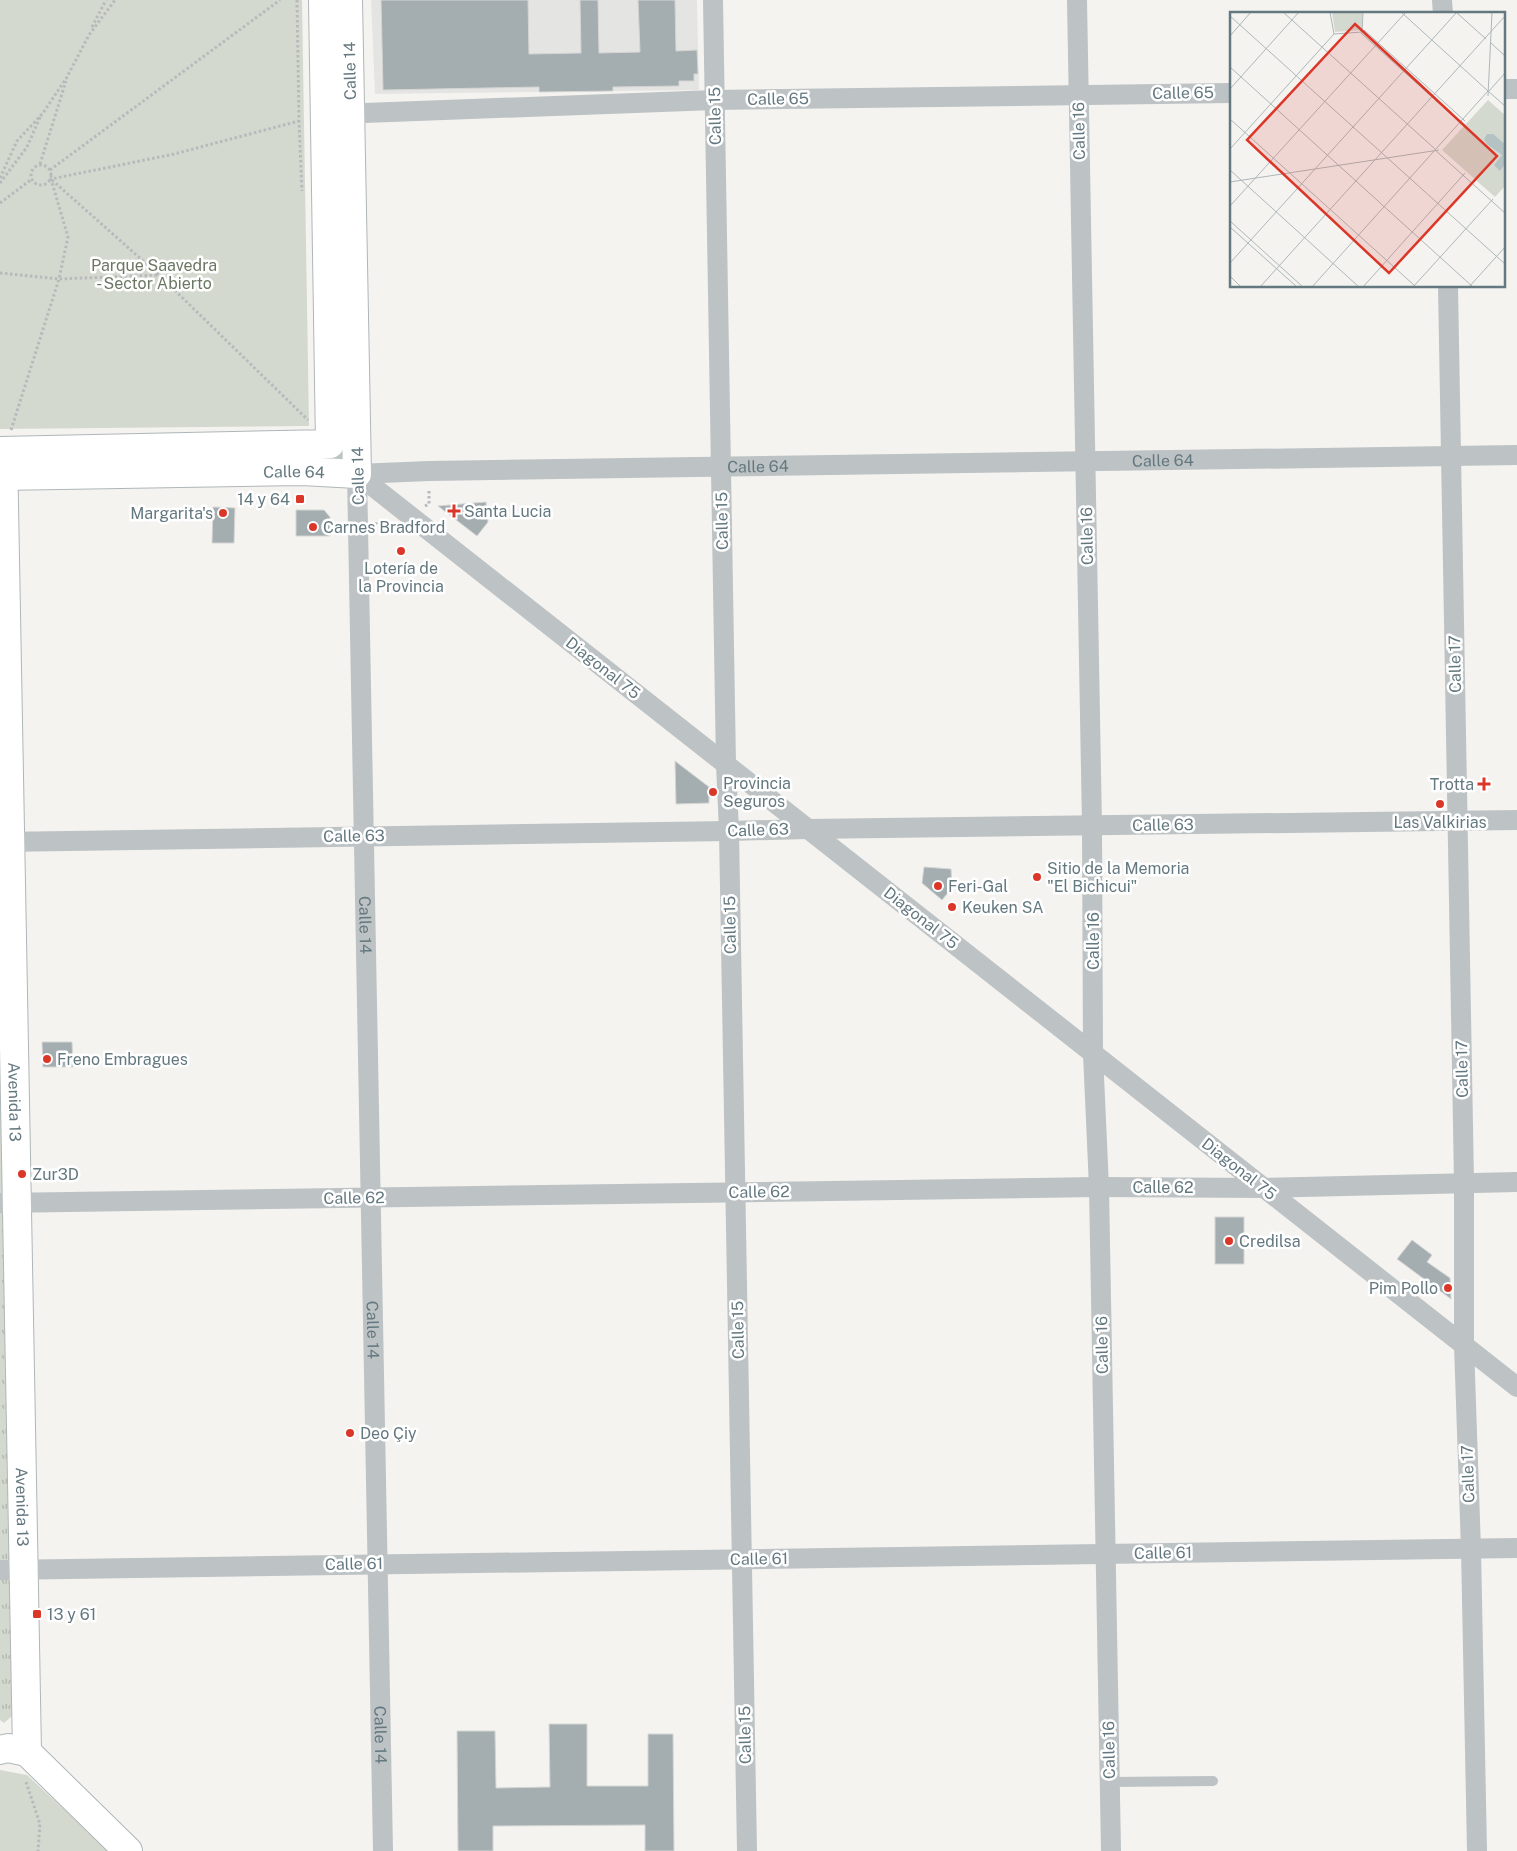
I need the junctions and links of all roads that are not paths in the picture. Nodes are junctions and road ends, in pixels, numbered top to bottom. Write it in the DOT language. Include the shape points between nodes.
graph roads {
  1 [pos="323,0"];
  2 [pos="348,0"];
  3 [pos="713,0"];
  4 [pos="1077,0"];
  5 [pos="1504,89"];
  6 [pos="1517,89"];
  7 [pos="1230,93"];
  8 [pos="1079,95"];
  9 [pos="715,100"];
  10 [pos="338,114"];
  11 [pos="1448,288"];
  12 [pos="330,444"];
  13 [pos="1517,454"];
  14 [pos="1451,455"];
  15 [pos="3,457"];
  16 [pos="1085,461"];
  17 [pos="722,466"];
  18 [pos="357,474"];
  19 [pos="726,764"];
  20 [pos="1517,820"];
  21 [pos="1458,821"];
  22 [pos="1092,826"];
  23 [pos="807,829"];
  24 [pos="728,832"];
  25 [pos="364,836"];
  26 [pos="5,841"];
  27 [pos="1093,1054"];
  28 [pos="1464,1182"];
  29 [pos="1517,1182"];
  30 [pos="1099,1187"];
  31 [pos="1264,1188"];
  32 [pos="735,1193"];
  33 [pos="371,1198"];
  34 [pos="9,1203"];
  35 [pos="1464,1345"];
  36 [pos="1517,1387"];
  37 [pos="1517,1548"];
  38 [pos="1471,1549"];
  39 [pos="1106,1554"];
  40 [pos="742,1559"];
  41 [pos="378,1564"];
  42 [pos="12,1569"];
  43 [pos="0,1750"];
  44 [pos="27,1752"];
  45 [pos="1213,1781"];
  46 [pos="1110,1782"];
  47 [pos="128,1851"];
  48 [pos="383,1851"];
  49 [pos="747,1851"];
  50 [pos="1111,1851"];
  51 [pos="1477,1851"];
  1 -- 10 [label="main road, Calle 14"];
  2 -- 10 [label="main road, Calle 14"];
  3 -- 9 [label="street, Calle 15"];
  4 -- 8 [label="street, Calle 16"];
  5 -- 6 [label="street"];
  7 -- 8 [label="street, Calle 65"];
  8 -- 9 [label="street, Calle 65"];
  8 -- 16 [label="street, Calle 16"];
  9 -- 10 [label="street, Calle 65"];
  9 -- 17 [label="street, Calle 15"];
  10 -- 12 [label="main road, Calle 14"];
  10 -- 18 [label="main road, Calle 14"];
  11 -- 14 [label="street, Calle 17"];
  12 -- 15 [label="main road, Calle 64"];
  12 -- 18 [label="street, Diagonal 75"];
  13 -- 14 [label="street, Calle 64"];
  14 -- 16 [label="street, Calle 64"];
  14 -- 21 [label="street, Calle 17"];
  15 -- 18 [label="main road, Calle 64"];
  15 -- 26 [label="main road, Avenida 13"];
  16 -- 17 [label="street, Calle 64"];
  16 -- 22 [label="street, Calle 16"];
  17 -- 18 [label="street, Calle 64"];
  17 -- 19 [label="street, Calle 15"];
  18 -- 19 [label="street, Diagonal 75"];
  18 -- 25 [label="street, Calle 14"];
  19 -- 23 [label="street, Diagonal 75"];
  19 -- 24 [label="street, Calle 15"];
  20 -- 21 [label="street, Calle 63"];
  21 -- 22 [label="street, Calle 63"];
  21 -- 28 [label="street, Calle 17"];
  22 -- 23 [label="street, Calle 63"];
  22 -- 27 [label="street, Calle 16"];
  23 -- 24 [label="street, Calle 63"];
  23 -- 27 [label="street, Diagonal 75"];
  24 -- 25 [label="street, Calle 63"];
  24 -- 32 [label="street, Calle 15"];
  25 -- 26 [label="street, Calle 63"];
  25 -- 33 [label="street, Calle 14"];
  26 -- 34 [label="main road, Avenida 13"];
  27 -- 30 [label="street, Calle 16"];
  27 -- 31 [label="street, Diagonal 75"];
  28 -- 29 [label="street, Calle 62"];
  28 -- 31 [label="street, Calle 62"];
  28 -- 35 [label="street, Calle 17"];
  30 -- 31 [label="street, Calle 62"];
  30 -- 32 [label="street, Calle 62"];
  30 -- 39 [label="street, Calle 16"];
  31 -- 35 [label="street, Diagonal 75"];
  32 -- 33 [label="street, Calle 62"];
  32 -- 40 [label="street, Calle 15"];
  33 -- 34 [label="street, Calle 62"];
  33 -- 41 [label="street, Calle 14"];
  34 -- 42 [label="main road, Avenida 13"];
  35 -- 36 [label="street, Diagonal 75"];
  35 -- 38 [label="street, Calle 17"];
  37 -- 38 [label="street, Calle 61"];
  38 -- 39 [label="street, Calle 61"];
  38 -- 51 [label="street, Calle 17"];
  39 -- 40 [label="street, Calle 61"];
  39 -- 46 [label="street, Calle 16"];
  40 -- 41 [label="street, Calle 61"];
  40 -- 49 [label="street, Calle 15"];
  41 -- 42 [label="street, Calle 61"];
  41 -- 48 [label="street, Calle 14"];
  42 -- 44 [label="main road, Avenida 13"];
  43 -- 44 [label="main road" via="8,1748"];
  44 -- 47 [label="main road"];
  45 -- 46 [label="lane"];
  46 -- 50 [label="street, Calle 16"];
}
